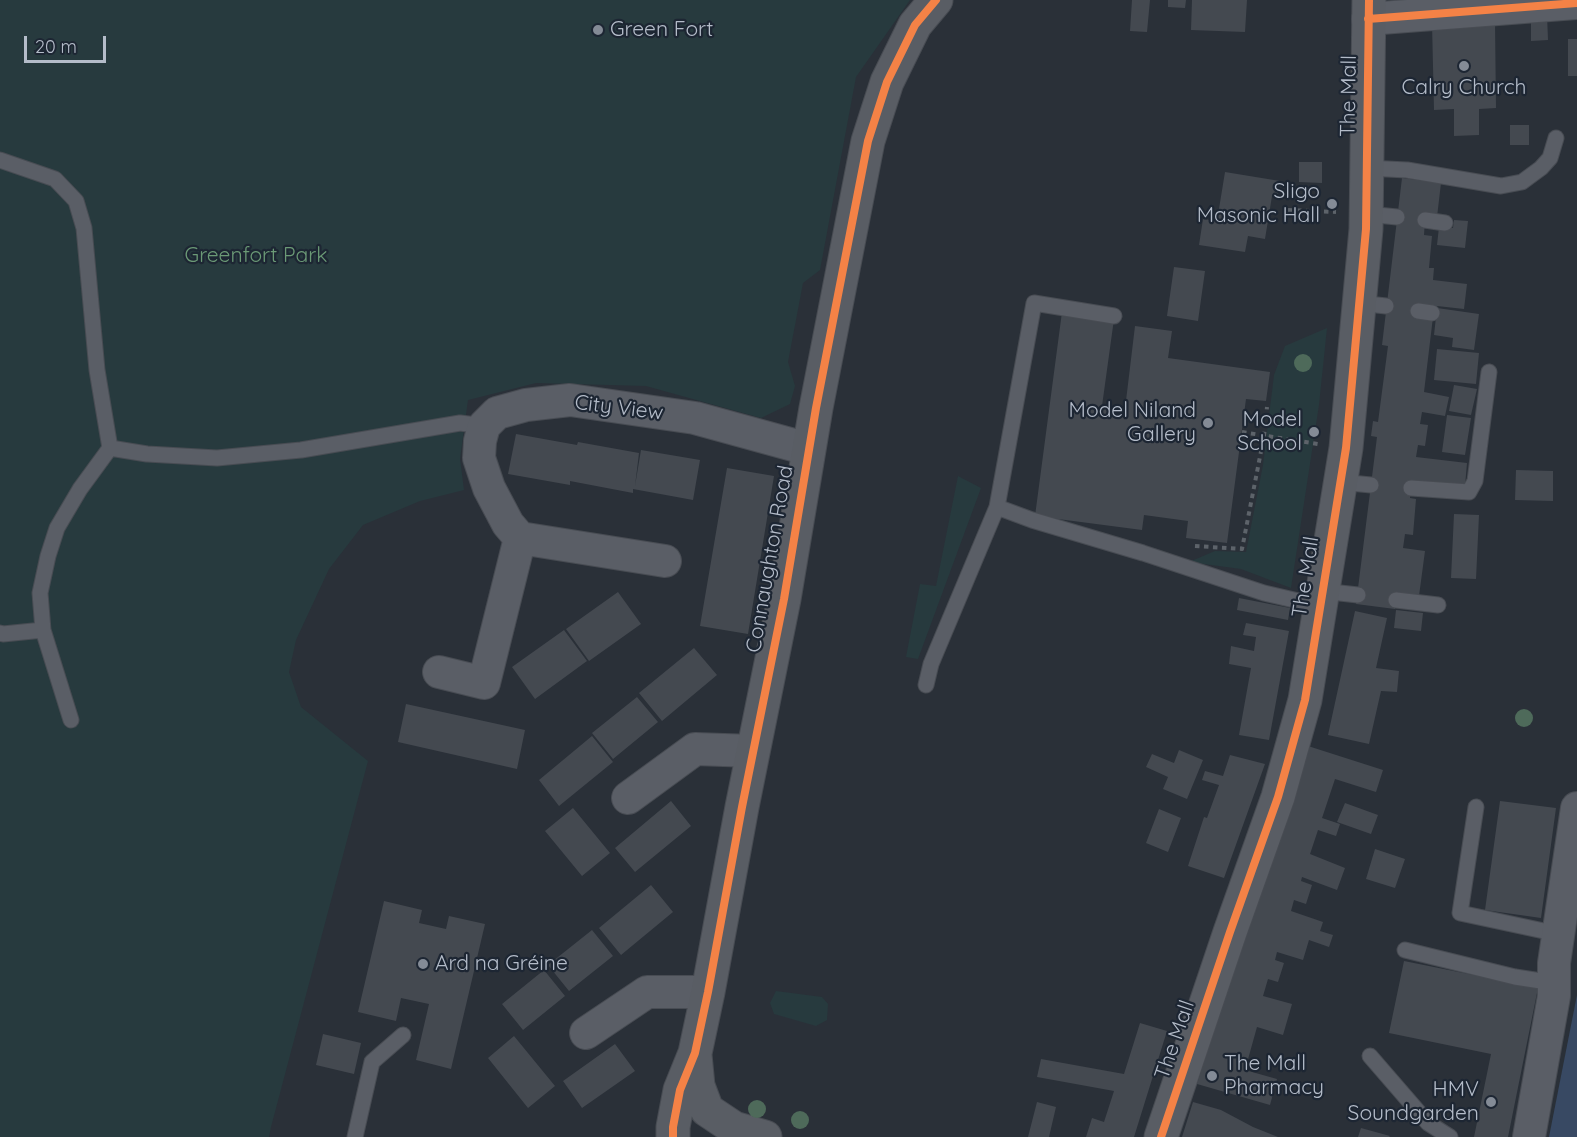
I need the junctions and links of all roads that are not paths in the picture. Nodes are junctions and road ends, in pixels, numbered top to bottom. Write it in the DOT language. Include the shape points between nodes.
graph roads {
  1 [pos="936,0"];
  2 [pos="1577,3"];
  3 [pos="1368,9"];
  4 [pos="1556,138"];
  5 [pos="0,160"];
  6 [pos="1366,168"];
  7 [pos="1425,220"];
  8 [pos="1445,223"];
  9 [pos="1114,316"];
  10 [pos="1489,372"];
  11 [pos="484,426"];
  12 [pos="110,448"];
  13 [pos="808,449"];
  14 [pos="1411,488"];
  15 [pos="997,507"];
  16 [pos="520,538"];
  17 [pos="665,561"];
  18 [pos="1358,595"];
  19 [pos="1321,598"];
  20 [pos="1396,600"];
  21 [pos="1438,605"];
  22 [pos="43,630"];
  23 [pos="0,633"];
  24 [pos="439,672"];
  25 [pos="926,685"];
  26 [pos="71,720"];
  27 [pos="753,751"];
  28 [pos="628,798"];
  29 [pos="1476,807"];
  30 [pos="1577,808"];
  31 [pos="1558,934"];
  32 [pos="1405,950"];
  33 [pos="1554,983"];
  34 [pos="708,992"];
  35 [pos="586,1033"];
  36 [pos="403,1035"];
  37 [pos="695,1053"];
  38 [pos="1370,1056"];
  39 [pos="720,1133"];
  40 [pos="355,1137"];
  41 [pos="673,1137"];
  42 [pos="765,1137"];
  43 [pos="1161,1137"];
  44 [pos="1450,1137"];
  45 [pos="1529,1137"];
  1 -- 13 [label="main road, Connaughton Road" via="915,25 891,73 868,141"];
  2 -- 3 [label="street"];
  3 -- 6 [label="main road, The Mall"];
  4 -- 6 [label="lane" via="1550,158 1541,168 1522,182 1501,186 1407,170"];
  5 -- 12 [label="lane" via="56,179 75,201 84,228 97,370"];
  6 -- 19 [label="main road, The Mall" via="1382,216 1373,305 1346,448 1355,483"];
  7 -- 8 [label="lane"];
  9 -- 15 [label="lane" via="1034,303"];
  10 -- 14 [label="lane" via="1476,481 1469,492"];
  11 -- 12 [label="lane" via="460,423 301,450 217,458"];
  11 -- 13 [label="street, City View" via="497,413 570,400 695,418"];
  11 -- 16 [label="street" via="478,458 489,488"];
  12 -- 22 [label="lane" via="57,528 40,593"];
  13 -- 27 [label="main road, Connaughton Road" via="784,599"];
  15 -- 19 [label="lane" via="1264,593"];
  15 -- 25 [label="lane" via="931,664"];
  16 -- 17 [label="street"];
  16 -- 24 [label="street" via="484,683"];
  18 -- 19 [label="lane"];
  19 -- 43 [label="main road, The Mall" via="1305,700 1278,797"];
  20 -- 21 [label="lane"];
  22 -- 23 [label="lane"];
  22 -- 26 [label="lane"];
  27 -- 28 [label="street" via="695,748"];
  27 -- 34 [label="main road, Connaughton Road"];
  29 -- 31 [label="lane" via="1460,913"];
  30 -- 31 [label="street"];
  31 -- 33 [label="street"];
  32 -- 33 [label="lane"];
  33 -- 45 [label="street"];
  34 -- 35 [label="street" via="647,993"];
  34 -- 37 [label="main road, Connaughton Road"];
  36 -- 40 [label="lane" via="372,1062"];
  37 -- 39 [label="main road" via="698,1086"];
  37 -- 41 [label="main road, Connaughton Road" via="680,1090"];
  38 -- 44 [label="lane" via="1428,1123"];
  39 -- 42 [label="main road"];
}
